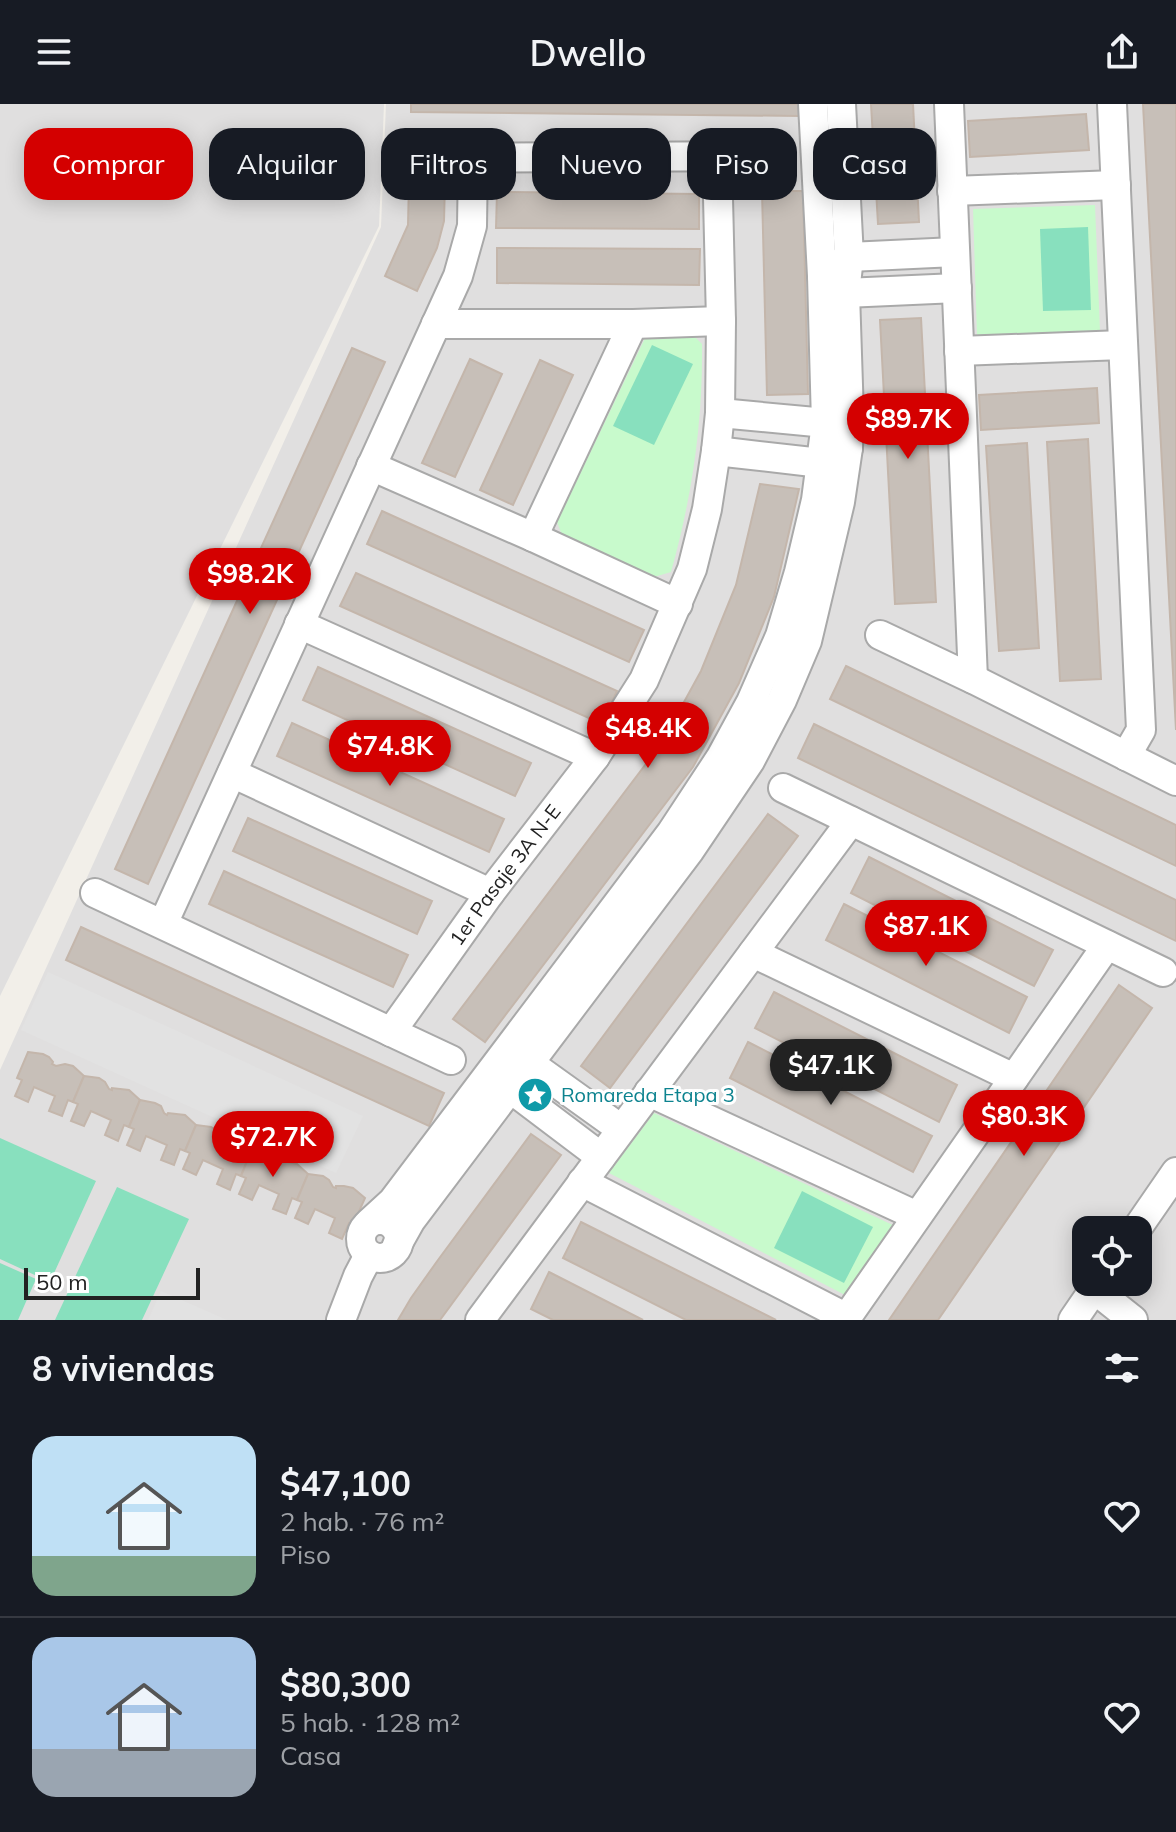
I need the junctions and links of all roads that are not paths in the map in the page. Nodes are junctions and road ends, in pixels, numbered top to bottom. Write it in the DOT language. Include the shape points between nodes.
graph roads {
  1 [pos="813,104"];
  2 [pos="841,104"];
  3 [pos="949,104"];
  4 [pos="1112,104"];
  5 [pos="687,157"];
  6 [pos="516,159"];
  7 [pos="1116,185"];
  8 [pos="952,191"];
  9 [pos="472,200"];
  10 [pos="718,200"];
  11 [pos="955,252"];
  12 [pos="849,257"];
  13 [pos="822,276"];
  14 [pos="957,288"];
  15 [pos="845,293"];
  16 [pos="721,321"];
  17 [pos="436,324"];
  18 [pos="633,324"];
  19 [pos="1123,345"];
  20 [pos="959,351"];
  21 [pos="720,413"];
  22 [pos="826,423"];
  23 [pos="848,448"];
  24 [pos="716,451"];
  25 [pos="821,463"];
  26 [pos="371,466"];
  27 [pos="533,537"];
  28 [pos="678,604"];
  29 [pos="299,624"];
  30 [pos="880,635"];
  31 [pos="973,679"];
  32 [pos="1126,756"];
  33 [pos="595,757"];
  34 [pos="232,773"];
  35 [pos="1176,781"];
  36 [pos="783,788"];
  37 [pos="851,821"];
  38 [pos="95,893"];
  39 [pos="490,893"];
  40 [pos="163,924"];
  41 [pos="1107,945"];
  42 [pos="753,953"];
  43 [pos="1163,972"];
  44 [pos="391,1032"];
  45 [pos="498,1059"];
  46 [pos="451,1060"];
  47 [pos="529,1063"];
  48 [pos="1014,1078"];
  49 [pos="511,1089"];
  50 [pos="649,1092"];
  51 [pos="621,1129"];
  52 [pos="601,1157"];
  53 [pos="1174,1178"];
  54 [pos="582,1182"];
  55 [pos="917,1216"];
  56 [pos="1146,1216"];
  57 [pos="369,1223"];
  58 [pos="397,1245"];
  59 [pos="369,1255"];
  60 [pos="1090,1296"];
  61 [pos="1108,1296"];
  62 [pos="846,1319"];
  63 [pos="341,1320"];
  64 [pos="480,1320"];
  65 [pos="1073,1320"];
  66 [pos="1133,1320"];
  1 -- 13 [label="street"];
  2 -- 12 [label="street"];
  3 -- 8 [label="street"];
  4 -- 7 [label="street"];
  5 -- 6 [label="street"];
  7 -- 8 [label="street"];
  7 -- 19 [label="street"];
  8 -- 11 [label="street"];
  9 -- 17 [label="street" via="472,226 458,276"];
  10 -- 16 [label="street, 1er Pasaje 3A N-E"];
  11 -- 12 [label="street"];
  11 -- 14 [label="street"];
  12 -- 13 [label="street"];
  12 -- 15 [label="street"];
  13 -- 15 [label="street"];
  13 -- 22 [label="street"];
  14 -- 15 [label="street"];
  14 -- 20 [label="street"];
  15 -- 23 [label="street"];
  16 -- 18 [label="street"];
  16 -- 21 [label="street, 1er Pasaje 3A N-E"];
  17 -- 18 [label="street"];
  17 -- 26 [label="street"];
  18 -- 27 [label="street"];
  19 -- 20 [label="street"];
  19 -- 32 [label="street" via="1141,730"];
  20 -- 31 [label="street"];
  21 -- 22 [label="street"];
  21 -- 24 [label="street, 1er Pasaje 3A N-E"];
  22 -- 23 [label="street"];
  22 -- 25 [label="street"];
  23 -- 25 [label="street"];
  23 -- 47 [label="street" via="807,641 782,700 750,761 690,850"];
  24 -- 25 [label="street"];
  24 -- 28 [label="street, 1er Pasaje 3A N-E" via="707,509"];
  25 -- 45 [label="street" via="799,572 780,636 751,702 671,833"];
  26 -- 27 [label="street"];
  26 -- 29 [label="street"];
  27 -- 28 [label="street"];
  28 -- 33 [label="street, 1er Pasaje 3A N-E" via="644,680"];
  29 -- 33 [label="street"];
  29 -- 34 [label="street"];
  30 -- 31 [label="street"];
  31 -- 32 [label="street"];
  32 -- 35 [label="street"];
  33 -- 39 [label="street, 1er Pasaje 3A N-E"];
  34 -- 39 [label="street"];
  34 -- 40 [label="street"];
  36 -- 37 [label="street"];
  37 -- 41 [label="street"];
  37 -- 42 [label="street"];
  38 -- 40 [label="street"];
  39 -- 44 [label="street, 1er Pasaje 3A N-E"];
  40 -- 44 [label="street"];
  41 -- 43 [label="street"];
  41 -- 48 [label="street"];
  42 -- 48 [label="street"];
  42 -- 50 [label="street"];
  44 -- 46 [label="street"];
  45 -- 47 [label="street"];
  45 -- 49 [label="street"];
  45 -- 57 [label="street" via="393,1201"];
  47 -- 49 [label="street"];
  47 -- 51 [label="street"];
  48 -- 55 [label="street"];
  49 -- 52 [label="street"];
  49 -- 58 [label="street"];
  50 -- 51 [label="street"];
  50 -- 55 [label="street"];
  51 -- 52 [label="street"];
  52 -- 54 [label="street"];
  53 -- 56 [label="street"];
  54 -- 62 [label="street"];
  54 -- 64 [label="street"];
  55 -- 62 [label="street"];
  57 -- 58 [label="street" via="391,1224"];
  57 -- 59 [label="street" via="361,1239"];
  58 -- 59 [label="street" via="386,1257"];
  59 -- 63 [label="street"];
  60 -- 65 [label="street"];
  61 -- 66 [label="street"];
}
